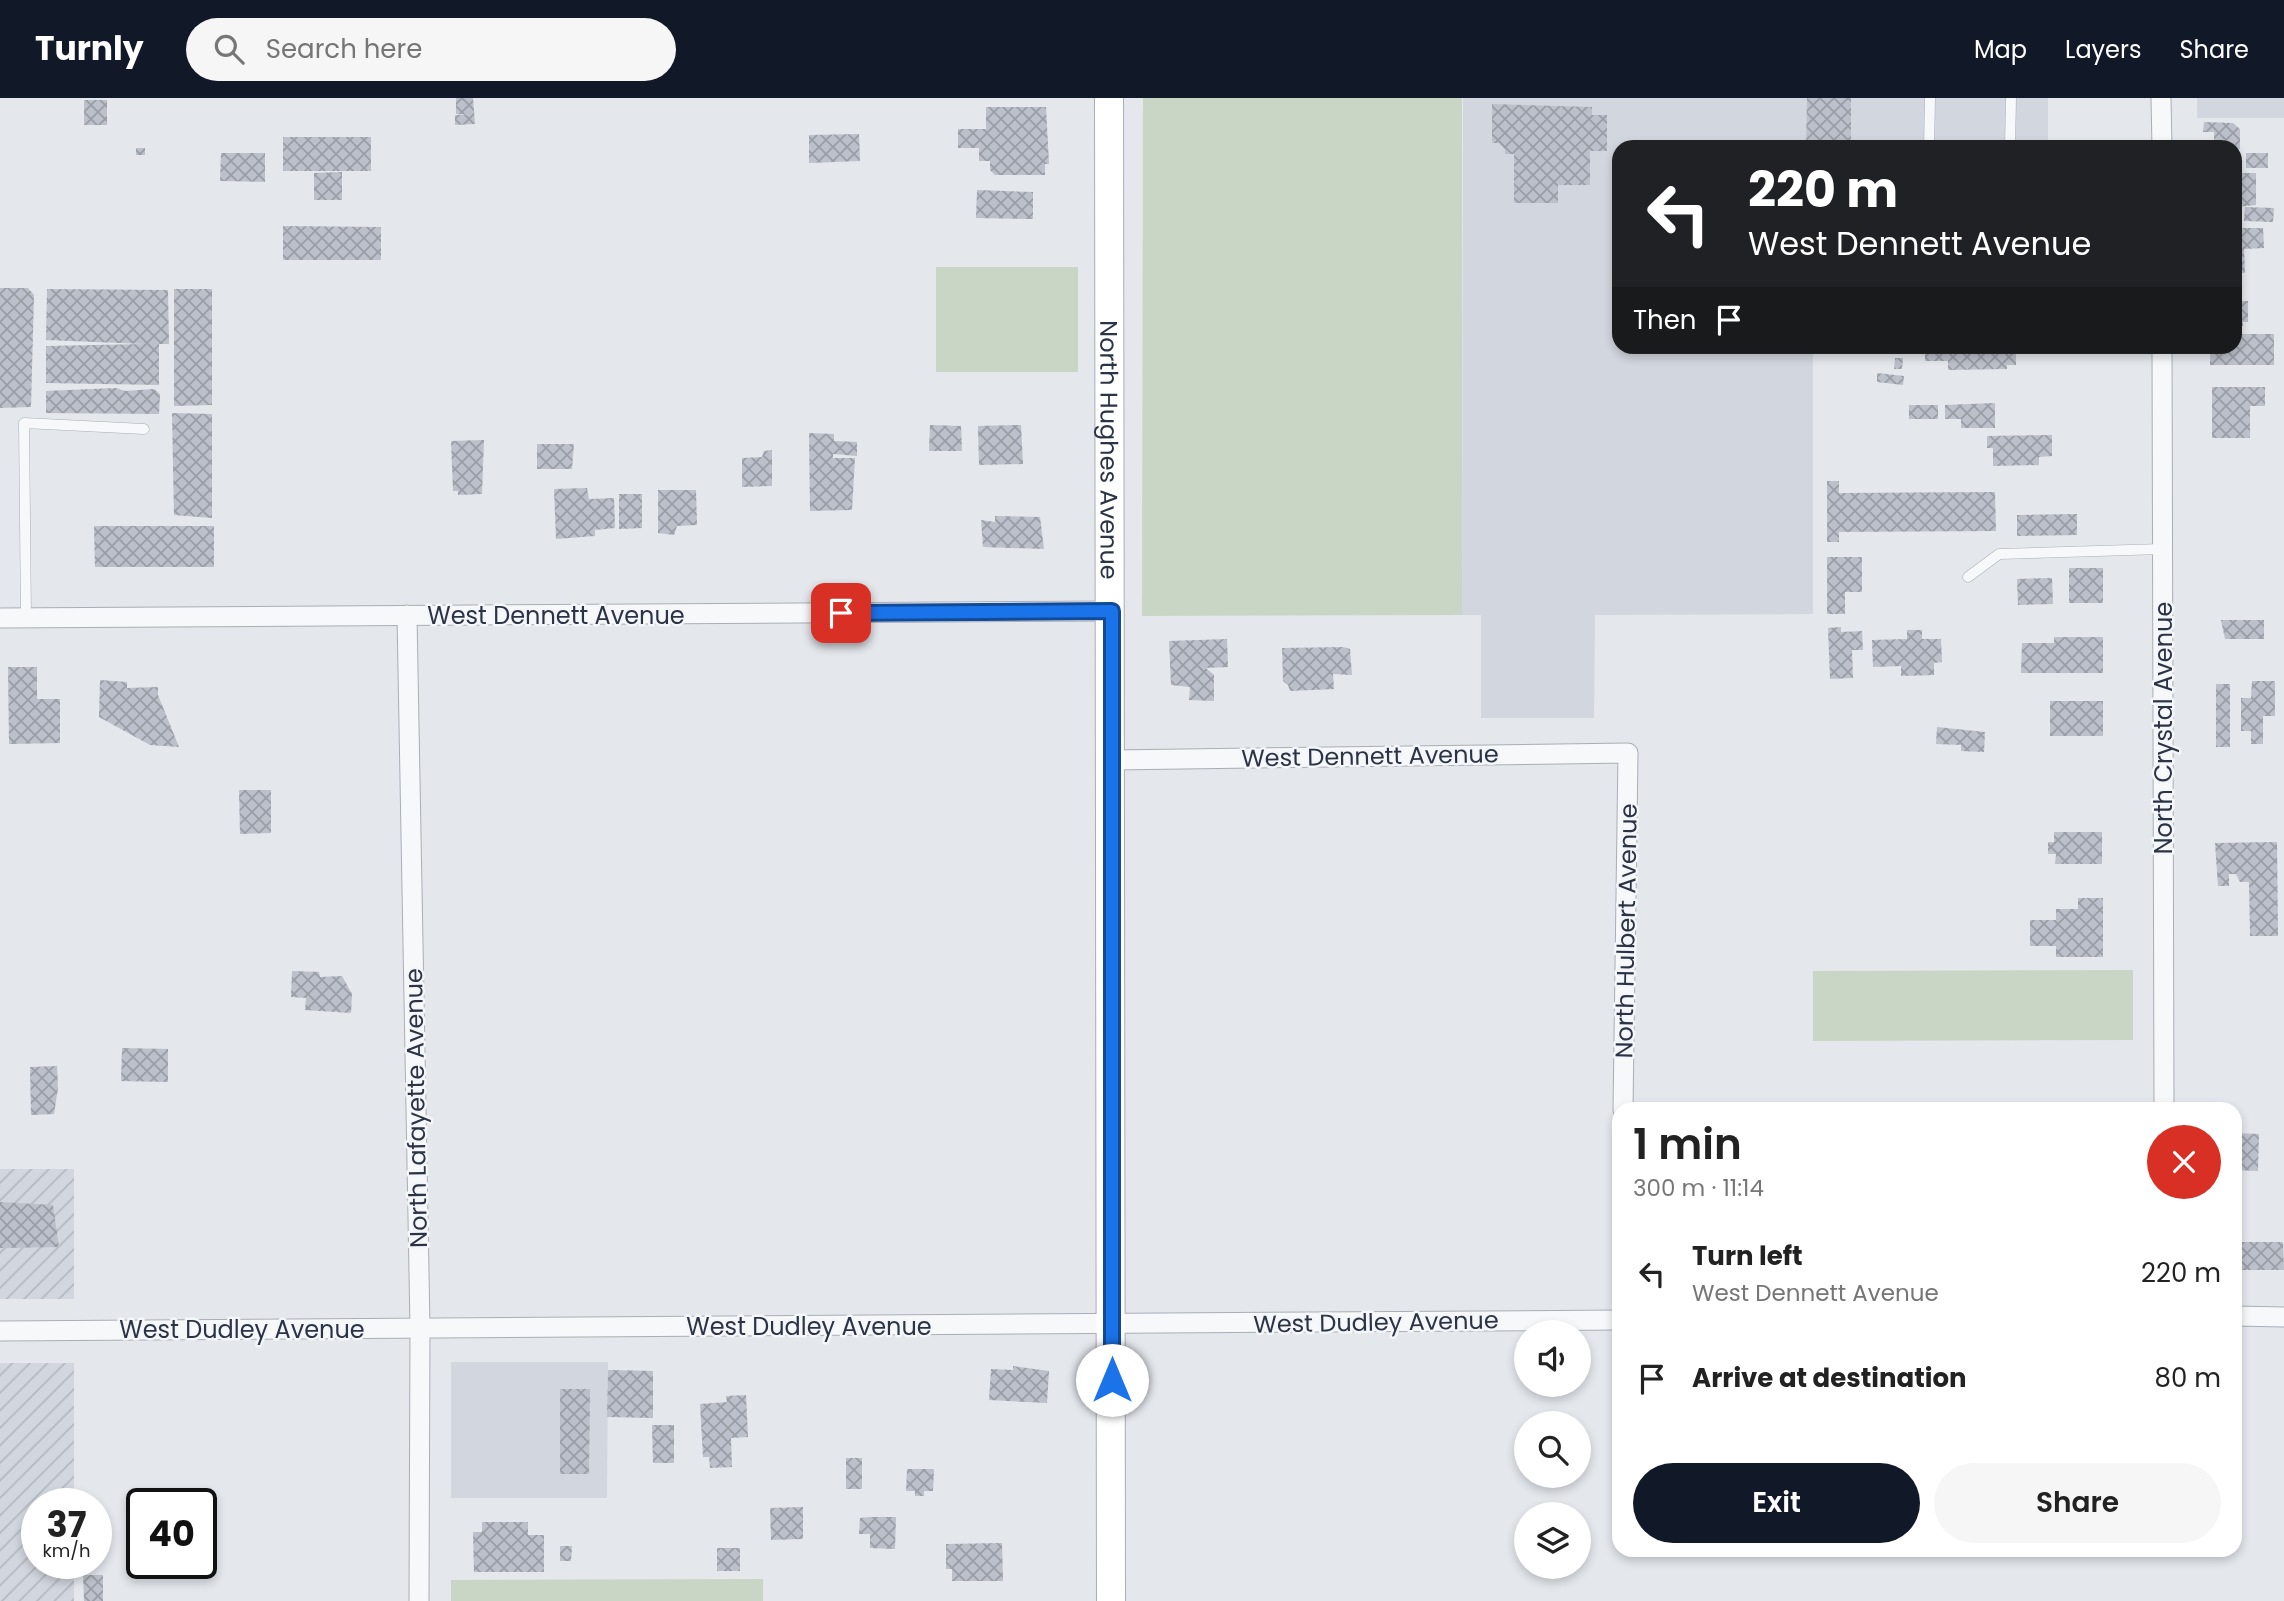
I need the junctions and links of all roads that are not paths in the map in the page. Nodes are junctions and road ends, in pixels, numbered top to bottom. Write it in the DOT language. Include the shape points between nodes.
graph roads {
  1 [pos="1109,98"];
  2 [pos="1930,98"];
  3 [pos="2011,98"];
  4 [pos="2161,98"];
  5 [pos="1929,140"];
  6 [pos="2010,140"];
  7 [pos="2162,140"];
  8 [pos="2162,354"];
  9 [pos="144,429"];
  10 [pos="2162,549"];
  11 [pos="1968,577"];
  12 [pos="1112,611"];
  13 [pos="407,615"];
  14 [pos="0,618"];
  15 [pos="26,618"];
  16 [pos="1628,752"];
  17 [pos="1112,760"];
  18 [pos="1623,1102"];
  19 [pos="2164,1102"];
  20 [pos="2242,1316"];
  21 [pos="2284,1317"];
  22 [pos="1612,1320"];
  23 [pos="1112,1324"];
  24 [pos="420,1327"];
  25 [pos="0,1331"];
  26 [pos="419,1601"];
  27 [pos="1111,1601"];
  1 -- 12 [label="street, North Hughes Avenue"];
  2 -- 5 [label="lane"];
  3 -- 6 [label="lane"];
  4 -- 7 [label="street"];
  8 -- 10 [label="street, North Crystal Avenue"];
  9 -- 15 [label="lane" via="24,423"];
  10 -- 11 [label="lane" via="1998,554"];
  10 -- 19 [label="street, North Crystal Avenue"];
  12 -- 13 [label="street, West Dennett Avenue"];
  12 -- 17 [label="street, North Hughes Avenue"];
  13 -- 15 [label="street, West Dennett Avenue"];
  13 -- 24 [label="street, North Lafayette Avenue"];
  14 -- 15 [label="street, West Dennett Avenue"];
  16 -- 17 [label="street, West Dennett Avenue"];
  16 -- 18 [label="street, North Hulbert Avenue"];
  17 -- 23 [label="street, North Hughes Avenue"];
  20 -- 21 [label="street"];
  22 -- 23 [label="street, West Dudley Avenue"];
  23 -- 24 [label="street, West Dudley Avenue"];
  23 -- 27 [label="street, North Hughes Avenue"];
  24 -- 25 [label="street, West Dudley Avenue"];
  24 -- 26 [label="street, North Lafayette Avenue"];
}
